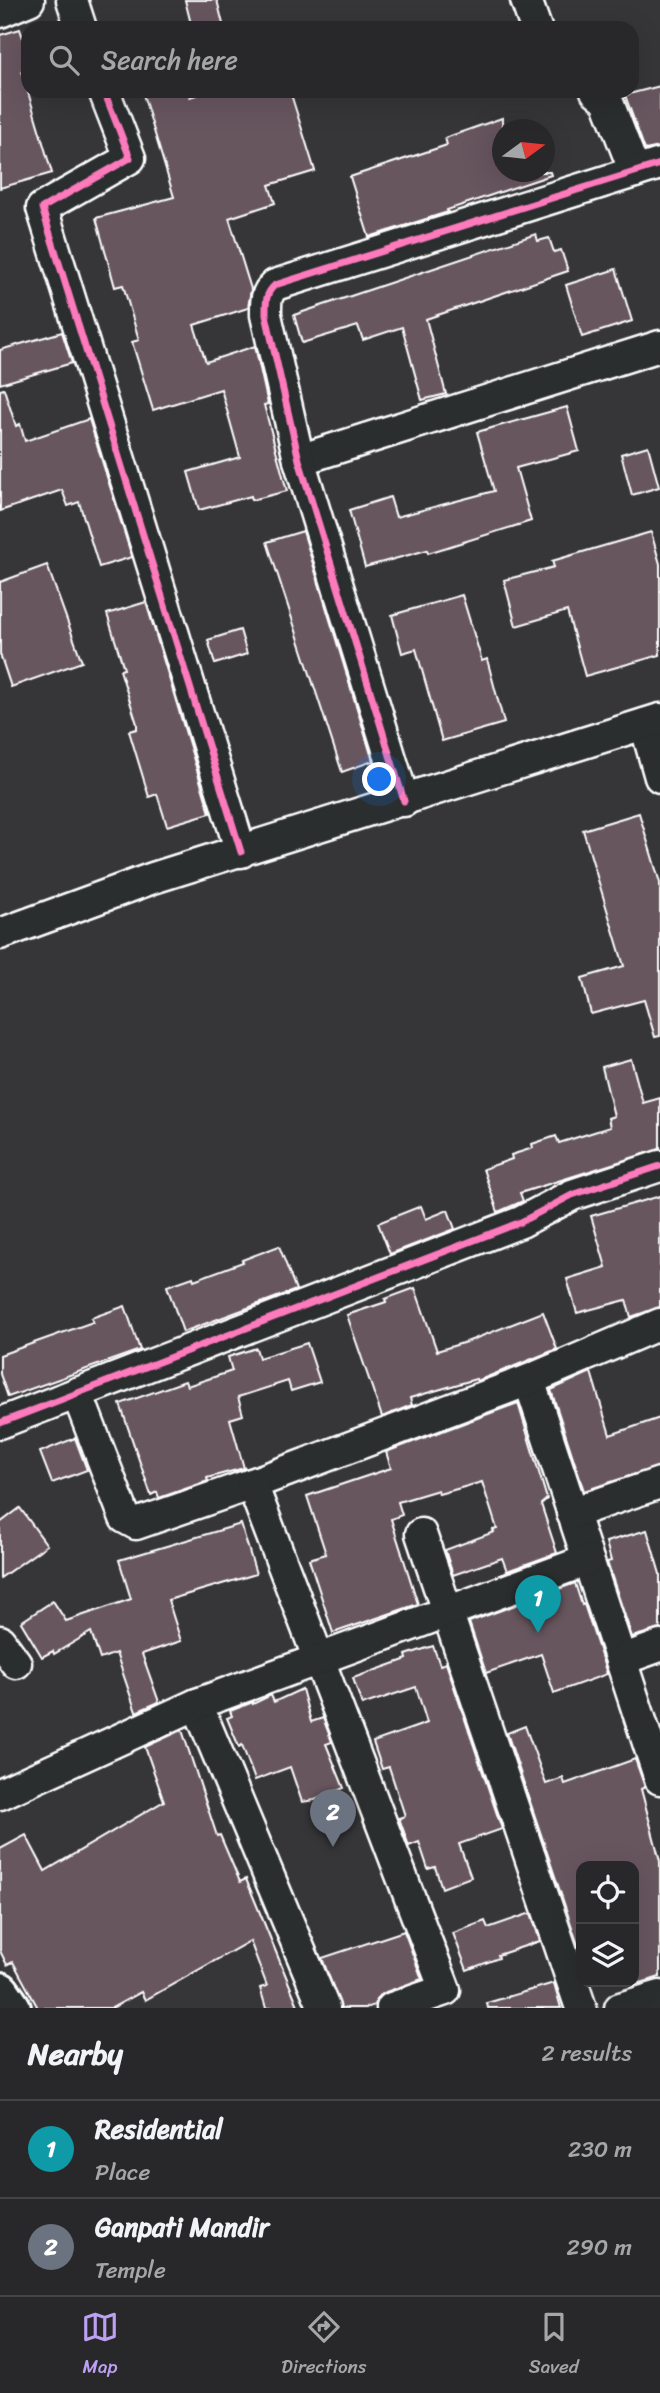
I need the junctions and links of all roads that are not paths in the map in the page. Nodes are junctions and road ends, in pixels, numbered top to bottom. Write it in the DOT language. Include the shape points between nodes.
graph roads {
  1 [pos="29,0"];
  2 [pos="72,0"];
  3 [pos="526,0"];
  4 [pos="0,12"];
  5 [pos="79,21"];
  6 [pos="534,21"];
  7 [pos="107,98"];
  8 [pos="605,98"];
  9 [pos="647,168"];
  10 [pos="660,346"];
  11 [pos="299,460"];
  12 [pos="652,722"];
  13 [pos="660,777"];
  14 [pos="404,801"];
  15 [pos="241,852"];
  16 [pos="0,934"];
  17 [pos="660,1166"];
  18 [pos="660,1324"];
  19 [pos="528,1380"];
  20 [pos="77,1393"];
  21 [pos="0,1423"];
  22 [pos="660,1483"];
  23 [pos="252,1484"];
  24 [pos="572,1513"];
  25 [pos="421,1534"];
  26 [pos="587,1560"];
  27 [pos="447,1612"];
  28 [pos="660,1646"];
  29 [pos="319,1659"];
  30 [pos="621,1660"];
  31 [pos="197,1704"];
  32 [pos="660,1779"];
  33 [pos="0,1794"];
  34 [pos="0,1992"];
  35 [pos="11,2008"];
  36 [pos="324,2008"];
  37 [pos="392,2008"];
  38 [pos="581,2008"];
  1 -- 4 [label="street"];
  2 -- 5 [label="street"];
  3 -- 6 [label="street"];
  7 -- 15 [label="street" via="130,158 42,208"];
  8 -- 9 [label="street"];
  9 -- 11 [label="street" via="275,285 265,300 266,315"];
  10 -- 11 [label="street"];
  11 -- 14 [label="street"];
  12 -- 13 [label="street"];
  12 -- 14 [label="street"];
  14 -- 15 [label="street"];
  15 -- 16 [label="street" via="153,878"];
  17 -- 20 [label="street" via="600,1184 521,1222"];
  18 -- 19 [label="street"];
  19 -- 23 [label="street"];
  19 -- 24 [label="street"];
  20 -- 21 [label="street"];
  20 -- 23 [label="street" via="129,1522 143,1523"];
  22 -- 24 [label="street"];
  23 -- 29 [label="street"];
  24 -- 26 [label="street"];
  25 -- 27 [label="street"];
  26 -- 27 [label="street"];
  26 -- 30 [label="street"];
  27 -- 29 [label="street"];
  27 -- 38 [label="street"];
  28 -- 30 [label="street"];
  29 -- 31 [label="street"];
  29 -- 37 [label="street" via="445,1990"];
  30 -- 32 [label="street"];
  31 -- 33 [label="street"];
  31 -- 36 [label="street"];
  34 -- 35 [label="street"];
}
